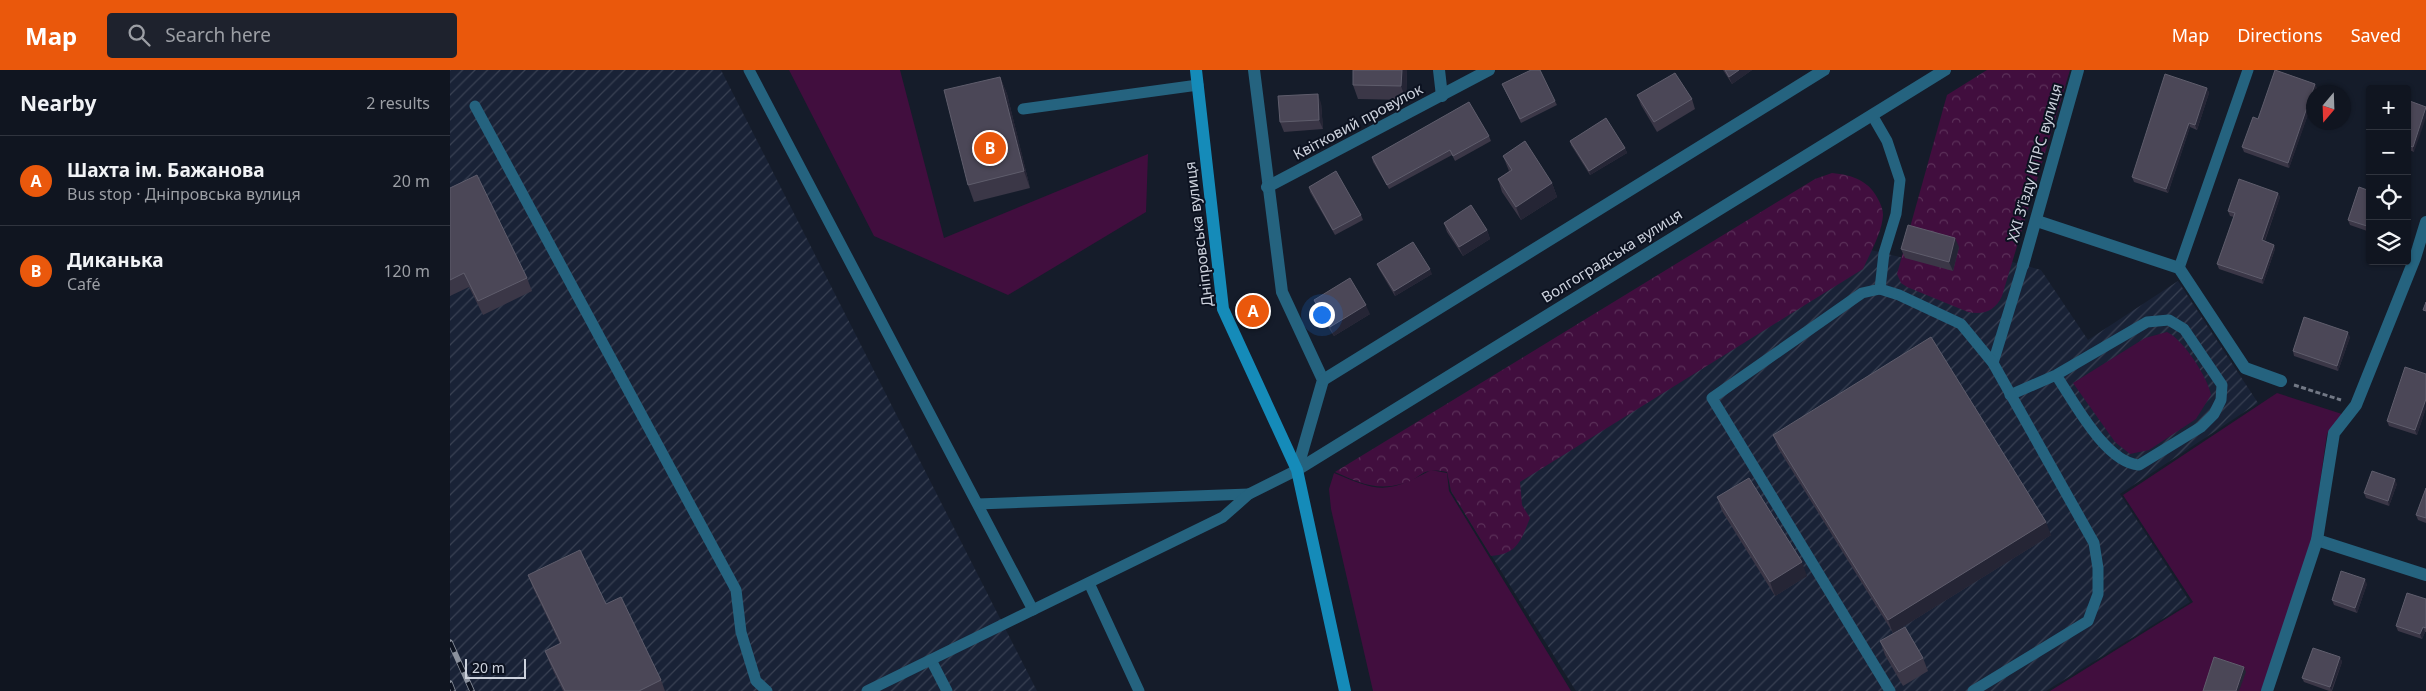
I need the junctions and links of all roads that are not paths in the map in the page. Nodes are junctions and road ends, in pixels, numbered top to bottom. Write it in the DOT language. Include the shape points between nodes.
graph roads {
  1 [pos="749,70"];
  2 [pos="1196,70"];
  3 [pos="1254,70"];
  4 [pos="1439,70"];
  5 [pos="1489,70"];
  6 [pos="1824,70"];
  7 [pos="1944,70"];
  8 [pos="2078,70"];
  9 [pos="2248,70"];
  10 [pos="1198,85"];
  11 [pos="1442,96"];
  12 [pos="475,106"];
  13 [pos="1023,109"];
  14 [pos="1872,115"];
  15 [pos="1268,188"];
  16 [pos="2037,221"];
  17 [pos="2426,222"];
  18 [pos="2420,260"];
  19 [pos="2023,264"];
  20 [pos="2179,268"];
  21 [pos="1880,289"];
  22 [pos="1993,363"];
  23 [pos="2056,375"];
  24 [pos="1323,380"];
  25 [pos="2281,381"];
  26 [pos="2010,395"];
  27 [pos="1297,470"];
  28 [pos="1249,494"];
  29 [pos="978,504"];
  30 [pos="2317,540"];
  31 [pos="2426,575"];
  32 [pos="1089,583"];
  33 [pos="1033,610"];
  34 [pos="931,660"];
  35 [pos="767,691"];
  36 [pos="867,691"];
  37 [pos="947,691"];
  38 [pos="1139,691"];
  39 [pos="1345,691"];
  40 [pos="1890,691"];
  41 [pos="1973,691"];
  42 [pos="2267,691"];
  1 -- 29 [label="lane"];
  2 -- 10 [label="street, Дніпровська вулиця"];
  3 -- 15 [label="street"];
  4 -- 11 [label="street"];
  5 -- 11 [label="street, Квітковий провулок"];
  6 -- 24 [label="street"];
  7 -- 14 [label="street, Волгоградська вулиця"];
  8 -- 16 [label="street, XXI З’їзду КПРС вулиця"];
  9 -- 20 [label="lane"];
  10 -- 13 [label="lane"];
  10 -- 27 [label="street, Дніпровська вулиця" via="1222,309"];
  11 -- 15 [label="street, Квітковий провулок"];
  12 -- 35 [label="lane" via="736,590 741,632 756,682"];
  14 -- 21 [label="lane" via="1888,141 1900,180 1896,214 1884,253"];
  14 -- 27 [label="street, Волгоградська вулиця"];
  15 -- 24 [label="street" via="1282,292"];
  16 -- 19 [label="street, XXI З’їзду КПРС вулиця"];
  16 -- 20 [label="street"];
  17 -- 18 [label="street"];
  18 -- 30 [label="street" via="2356,405 2334,434"];
  19 -- 22 [label="lane"];
  20 -- 25 [label="street" via="2245,368"];
  21 -- 22 [label="lane" via="1930,307 1961,324"];
  21 -- 40 [label="lane" via="1862,293 1712,398"];
  22 -- 26 [label="lane"];
  23 -- 23 [label="lane" via="2147,322 2169,320 2184,329 2222,385 2221,400 2201,428 2139,465 2131,465 2107,450"];
  23 -- 26 [label="lane"];
  24 -- 27 [label="street, Дніпровська вулиця"];
  26 -- 41 [label="lane" via="2094,542 2098,594 2088,621"];
  27 -- 28 [label="lane"];
  27 -- 39 [label="street, Дніпровська вулиця"];
  28 -- 29 [label="lane"];
  28 -- 32 [label="lane" via="1224,517"];
  29 -- 33 [label="lane"];
  30 -- 31 [label="street"];
  30 -- 42 [label="street"];
  32 -- 33 [label="lane"];
  32 -- 38 [label="lane"];
  33 -- 34 [label="lane"];
  34 -- 36 [label="lane"];
  34 -- 37 [label="lane"];
}
